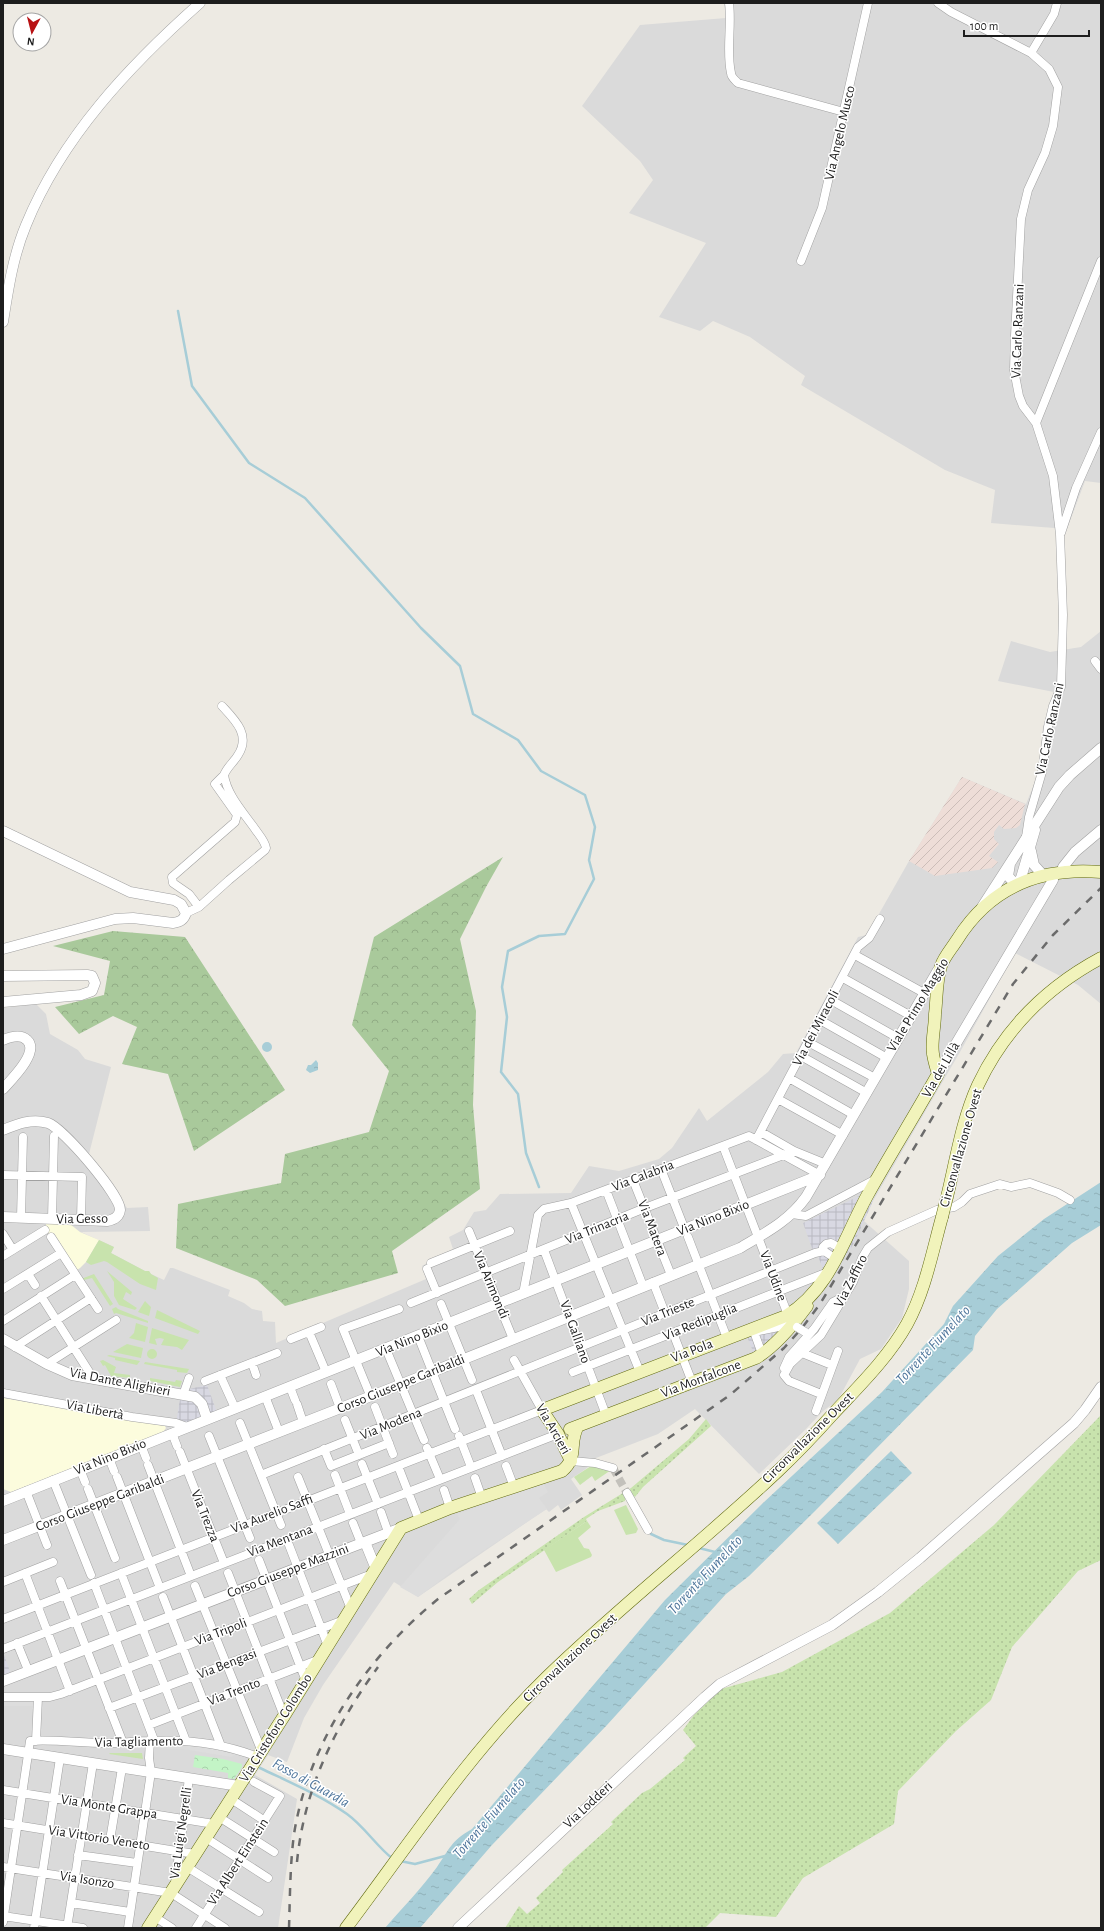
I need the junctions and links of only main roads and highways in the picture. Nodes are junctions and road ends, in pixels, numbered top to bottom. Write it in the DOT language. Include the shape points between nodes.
graph roads {
  1 [pos="1101,872"];
  2 [pos="1101,958"];
  3 [pos="938,1074"];
  4 [pos="838,1254"];
  5 [pos="793,1322"];
  6 [pos="542,1410"];
  7 [pos="578,1426"];
  8 [pos="558,1434"];
  9 [pos="571,1461"];
  10 [pos="402,1528"];
  11 [pos="148,1928"];
  12 [pos="346,1928"];
  1 -- 3 [label="main road, Viale Primo Maggio" via="1087,871 1016,885 981,908 963,930 941,965 933,1053"];
  2 -- 12 [label="main road, Circonvallazione Ovest, bridge" via="1076,972 1041,999 999,1048 973,1101 916,1306 880,1363 780,1470 579,1647 517,1709 458,1778"];
  3 -- 4 [label="main road, Via dei Lillà"];
  4 -- 5 [label="main road, Via Pola" via="818,1288"];
  5 -- 6 [label="main road, Via Pola" via="727,1338"];
  5 -- 7 [label="main road, Via Monfalcone" via="762,1354"];
  6 -- 8 [label="main road, Via Arcieri"];
  7 -- 8 [label="main road, Via Monfalcone"];
  7 -- 9 [label="main road" via="573,1440"];
  8 -- 9 [label="main road, Via Arcieri"];
  9 -- 10 [label="main road, Corso Giuseppe Mazzini" via="562,1471 450,1508"];
  10 -- 11 [label="main road, Via Cristoforo Colombo"];
}
